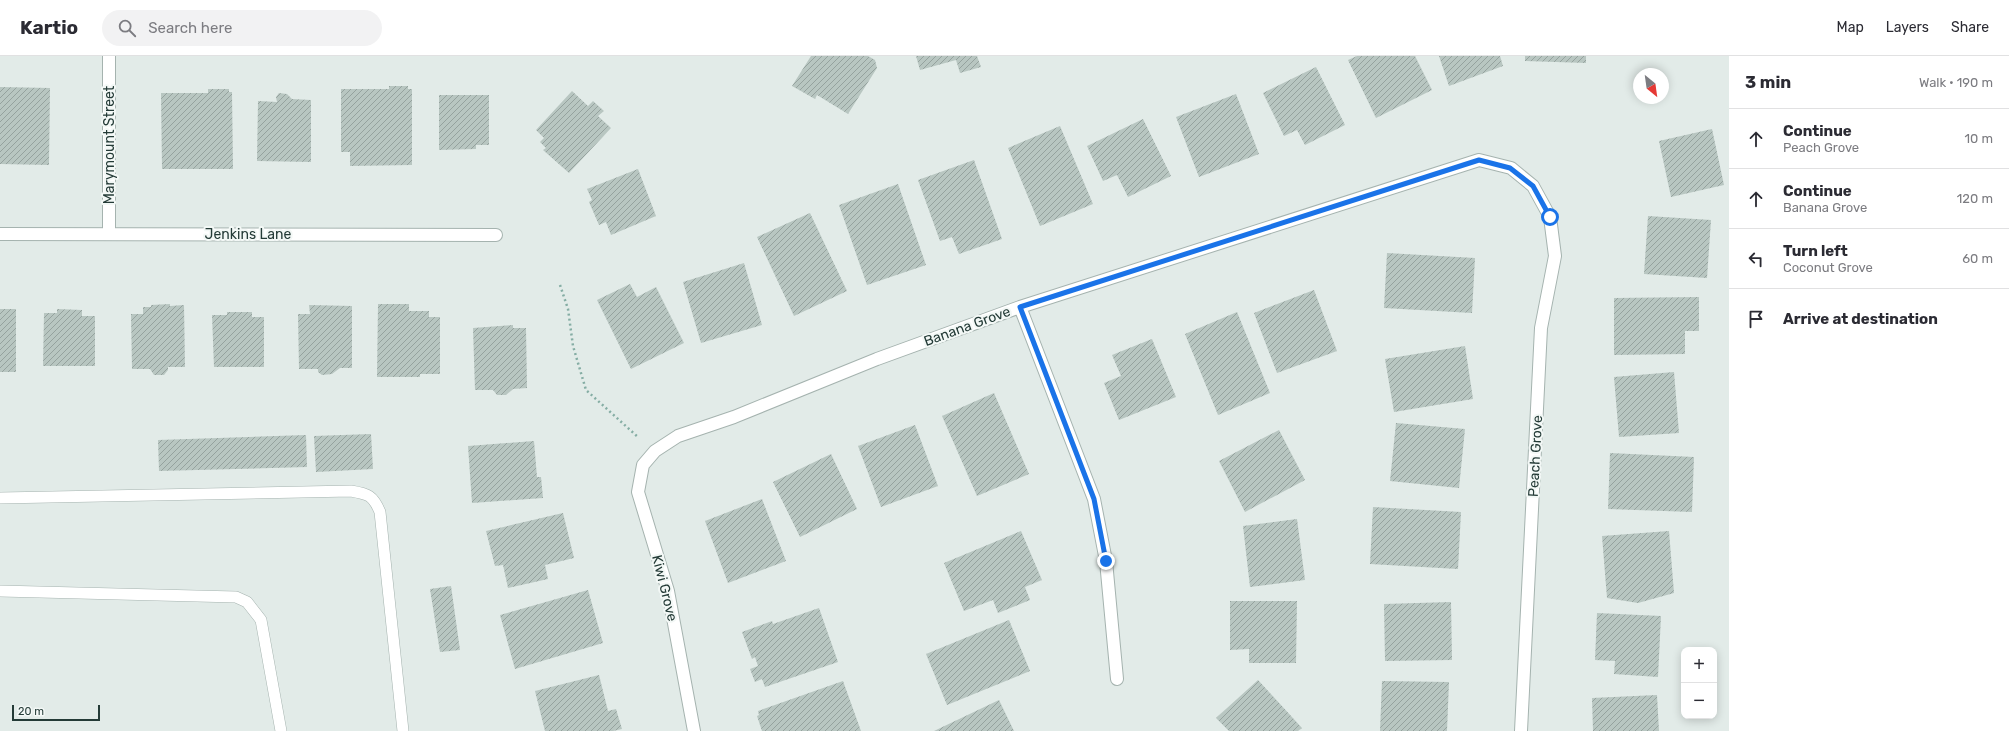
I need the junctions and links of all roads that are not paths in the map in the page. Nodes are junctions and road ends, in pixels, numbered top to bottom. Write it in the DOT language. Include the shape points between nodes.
graph roads {
  1 [pos="109,56"];
  2 [pos="1533,186"];
  3 [pos="0,234"];
  4 [pos="109,234"];
  5 [pos="496,235"];
  6 [pos="1020,307"];
  7 [pos="655,451"];
  8 [pos="0,498"];
  9 [pos="0,591"];
  10 [pos="1117,679"];
  11 [pos="281,731"];
  12 [pos="403,731"];
  13 [pos="694,731"];
  14 [pos="1521,731"];
  1 -- 4 [label="street, Marymount Street"];
  2 -- 6 [label="street, Banana Grove" via="1510,168 1479,160"];
  2 -- 14 [label="street, Peach Grove" via="1550,217 1555,256 1542,328"];
  3 -- 4 [label="street, Jenkins Lane"];
  4 -- 5 [label="street, Jenkins Lane"];
  6 -- 7 [label="street, Banana Grove" via="678,436"];
  6 -- 10 [label="street" via="1094,499 1106,561"];
  7 -- 13 [label="street, Kiwi Grove" via="643,465 638,492 668,591"];
  8 -- 12 [label="lane" via="351,491 367,494 376,502 380,512"];
  9 -- 11 [label="lane" via="236,597 247,602 261,620"];
}
